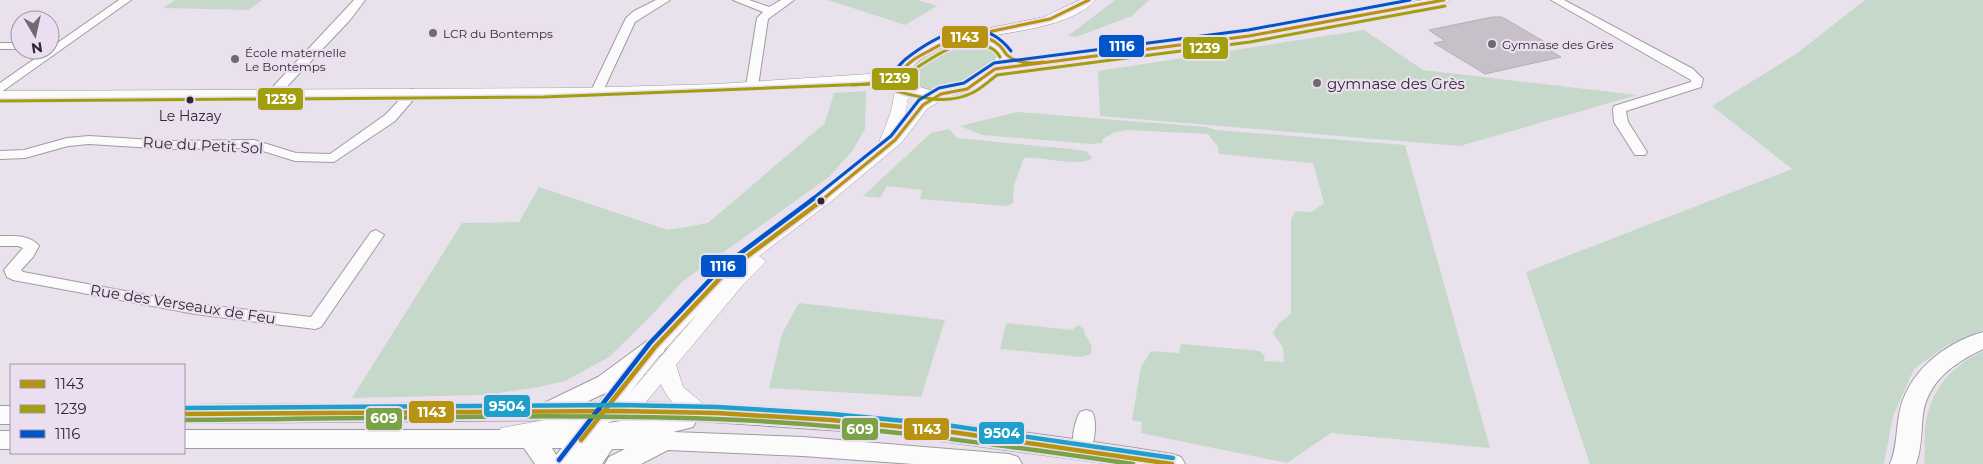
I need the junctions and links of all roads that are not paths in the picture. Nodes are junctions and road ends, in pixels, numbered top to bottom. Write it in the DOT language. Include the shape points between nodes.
graph roads {
  1 [pos="126,0"];
  2 [pos="360,0"];
  3 [pos="665,0"];
  4 [pos="738,0"];
  5 [pos="789,0"];
  6 [pos="1089,0"];
  7 [pos="1444,0"];
  8 [pos="1556,0"];
  9 [pos="1076,10"];
  10 [pos="770,11"];
  11 [pos="968,36"];
  12 [pos="60,43"];
  13 [pos="1004,51"];
  14 [pos="37,60"];
  15 [pos="1038,63"];
  16 [pos="902,69"];
  17 [pos="995,69"];
  18 [pos="870,78"];
  19 [pos="903,85"];
  20 [pos="752,86"];
  21 [pos="0,89"];
  22 [pos="598,91"];
  23 [pos="413,93"];
  24 [pos="274,94"];
  25 [pos="941,94"];
  26 [pos="0,95"];
  27 [pos="882,151"];
  28 [pos="1640,152"];
  29 [pos="0,154"];
  30 [pos="376,235"];
  31 [pos="0,241"];
  32 [pos="1983,340"];
  33 [pos="661,356"];
  34 [pos="546,411"];
  35 [pos="709,412"];
  36 [pos="185,414"];
  37 [pos="1086,417"];
  38 [pos="604,425"];
  39 [pos="490,437"];
  40 [pos="530,438"];
  41 [pos="185,439"];
  42 [pos="664,442"];
  43 [pos="1082,449"];
  44 [pos="548,464"];
  45 [pos="564,464"];
  46 [pos="588,464"];
  47 [pos="618,464"];
  48 [pos="1008,464"];
  49 [pos="1172,464"];
  50 [pos="1903,464"];
  1 -- 12 [label="street"];
  2 -- 24 [label="street"];
  3 -- 22 [label="street" via="630,20"];
  4 -- 10 [label="street"];
  5 -- 10 [label="street"];
  6 -- 9 [label="street"];
  7 -- 15 [label="street" via="1239,37"];
  8 -- 28 [label="street" via="1697,78 1697,84 1619,109 1622,122"];
  9 -- 11 [label="street" via="1053,19"];
  9 -- 13 [label="street" via="1060,22 1020,37"];
  10 -- 20 [label="street" via="760,24"];
  11 -- 13 [label="street" via="988,40"];
  11 -- 16 [label="street" via="945,40"];
  13 -- 15 [label="street" via="1018,60"];
  13 -- 17 [label="street" via="1003,61"];
  14 -- 21 [label="street"];
  15 -- 17 [label="street"];
  16 -- 18 [label="street"];
  16 -- 19 [label="street"];
  17 -- 25 [label="street" via="967,89"];
  18 -- 19 [label="street"];
  18 -- 20 [label="street"];
  19 -- 25 [label="street" via="919,92"];
  19 -- 27 [label="street" via="893,130"];
  20 -- 22 [label="street"];
  22 -- 23 [label="street"];
  23 -- 24 [label="street"];
  23 -- 29 [label="street, Rue du Petit Sol" via="390,118 334,158 295,157 254,144 89,140 68,142 25,154"];
  24 -- 26 [label="street"];
  25 -- 27 [label="street" via="923,106 901,134"];
  27 -- 33 [label="street" via="726,272"];
  30 -- 31 [label="street, Rue des Verseaux de Feu" via="316,323 195,309 19,276 12,270 31,249 29,244"];
  32 -- 50 [label="main road" via="1945,359 1921,385 1914,397"];
  33 -- 34 [label="main road"];
  33 -- 35 [label="street" via="677,394 688,406"];
  33 -- 38 [label="street"];
  34 -- 36 [label="main road"];
  34 -- 38 [label="main road"];
  35 -- 38 [label="main road" via="697,419"];
  35 -- 43 [label="main road" via="868,423"];
  37 -- 43 [label="street"];
  38 -- 39 [label="street"];
  38 -- 40 [label="main road"];
  38 -- 42 [label="main road"];
  38 -- 45 [label="main road"];
  38 -- 46 [label="main road"];
  39 -- 40 [label="main road"];
  39 -- 41 [label="main road"];
  40 -- 44 [label="main road"];
  42 -- 47 [label="main road"];
  42 -- 48 [label="main road" via="852,450"];
  43 -- 49 [label="main road"];
}
